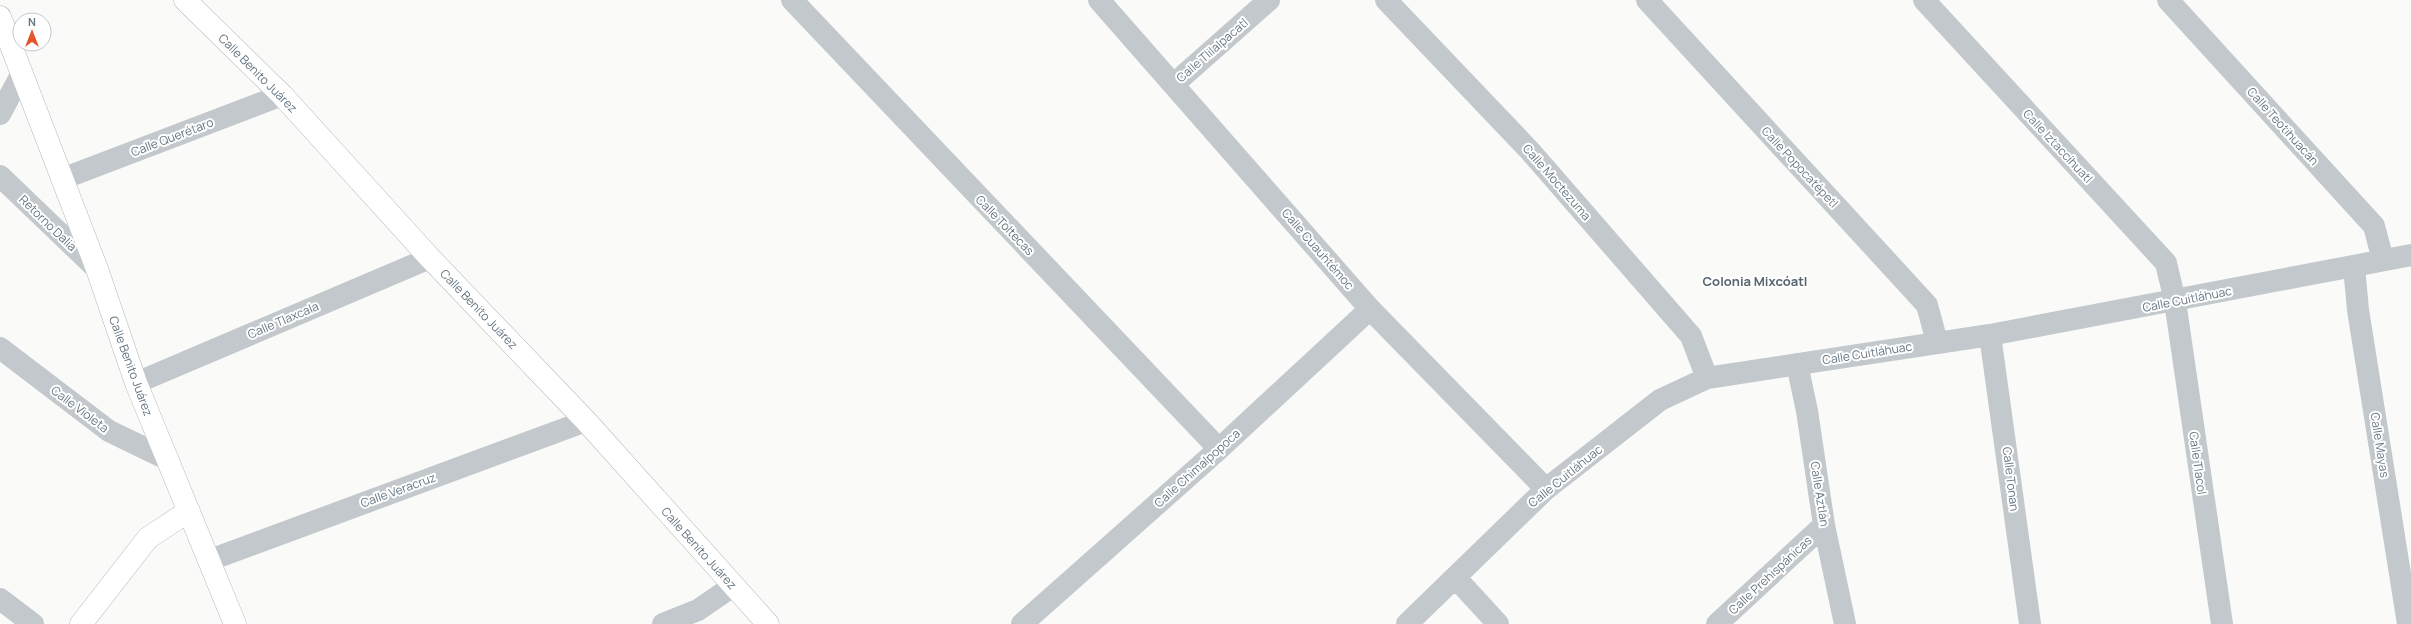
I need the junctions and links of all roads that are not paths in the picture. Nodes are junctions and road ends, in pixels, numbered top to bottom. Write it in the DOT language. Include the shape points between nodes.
graph roads {
  1 [pos="185,0"];
  2 [pos="792,0"];
  3 [pos="1099,0"];
  4 [pos="1269,0"];
  5 [pos="1386,0"];
  6 [pos="1647,0"];
  7 [pos="1924,0"];
  8 [pos="2168,0"];
  9 [pos="0,17"];
  10 [pos="21,75"];
  11 [pos="1174,84"];
  12 [pos="282,96"];
  13 [pos="0,114"];
  14 [pos="0,176"];
  15 [pos="62,179"];
  16 [pos="2411,255"];
  17 [pos="430,258"];
  18 [pos="2383,260"];
  19 [pos="2354,266"];
  20 [pos="97,269"];
  21 [pos="2175,301"];
  22 [pos="1370,309"];
  23 [pos="1990,335"];
  24 [pos="1937,342"];
  25 [pos="0,348"];
  26 [pos="1797,364"];
  27 [pos="1707,378"];
  28 [pos="136,383"];
  29 [pos="586,421"];
  30 [pos="1219,449"];
  31 [pos="167,459"];
  32 [pos="1546,489"];
  33 [pos="189,511"];
  34 [pos="1824,525"];
  35 [pos="210,560"];
  36 [pos="1455,576"];
  37 [pos="733,586"];
  38 [pos="0,599"];
  39 [pos="33,624"];
  40 [pos="81,624"];
  41 [pos="235,624"];
  42 [pos="663,624"];
  43 [pos="768,624"];
  44 [pos="1022,624"];
  45 [pos="1407,624"];
  46 [pos="1498,624"];
  47 [pos="1717,624"];
  48 [pos="1845,624"];
  49 [pos="2030,624"];
  50 [pos="2222,624"];
  51 [pos="2408,624"];
  1 -- 12 [label="street, Calle Benito Juárez"];
  2 -- 30 [label="street, Calle Toltecas"];
  3 -- 11 [label="street, Calle Cuauhtémoc"];
  4 -- 11 [label="street, Calle Tlilalpacatl"];
  5 -- 27 [label="street, Calle Moctezuma" via="1530,151 1691,336"];
  6 -- 24 [label="street, Calle Popocatépetl" via="1928,305"];
  7 -- 21 [label="street, Calle Iztaccíhuatl" via="2166,263"];
  8 -- 18 [label="street, Calle Teotihuacán" via="2374,226"];
  9 -- 10 [label="street, Calle Benito Juárez"];
  10 -- 13 [label="street"];
  10 -- 15 [label="street, Calle Benito Juárez"];
  11 -- 22 [label="street, Calle Cuauhtémoc"];
  12 -- 15 [label="street, Calle Querétaro"];
  12 -- 17 [label="street, Calle Benito Juárez"];
  14 -- 20 [label="street, Retorno Dalia"];
  15 -- 20 [label="street, Calle Benito Juárez"];
  16 -- 18 [label="street, Calle Cuitláhuac"];
  17 -- 28 [label="street, Calle Tlaxcala"];
  17 -- 29 [label="street, Calle Benito Juárez"];
  18 -- 19 [label="street, Calle Cuitláhuac"];
  19 -- 21 [label="street, Calle Cuitláhuac"];
  19 -- 51 [label="street, Calle Mayas"];
  20 -- 28 [label="street, Calle Benito Juárez"];
  21 -- 23 [label="street, Calle Cuitláhuac"];
  21 -- 50 [label="street, Calle Tlacol"];
  22 -- 30 [label="street, Calle Chimalpopoca"];
  22 -- 32 [label="street, Calle Cuauhtémoc"];
  23 -- 24 [label="street, Calle Cuitláhuac"];
  23 -- 49 [label="street, Calle Tonan"];
  24 -- 26 [label="street, Calle Cuitláhuac"];
  25 -- 31 [label="street, Calle Violeta" via="109,431"];
  26 -- 27 [label="street, Calle Cuitláhuac"];
  26 -- 34 [label="street, Calle Aztlán" via="1807,410"];
  27 -- 32 [label="street, Calle Cuitláhuac" via="1660,400"];
  28 -- 31 [label="street, Calle Benito Juárez"];
  29 -- 35 [label="street, Calle Veracruz"];
  29 -- 37 [label="street, Calle Benito Juárez"];
  30 -- 44 [label="street, Calle Chimalpopoca"];
  31 -- 33 [label="street, Calle Benito Juárez"];
  32 -- 36 [label="street, Calle Cuitláhuac"];
  33 -- 35 [label="street, Calle Benito Juárez"];
  33 -- 40 [label="street" via="148,538"];
  34 -- 47 [label="street, Calle Prehispánicas"];
  34 -- 48 [label="street, Calle Aztlán"];
  35 -- 41 [label="street, Calle Benito Juárez"];
  36 -- 45 [label="street, Calle Cuitláhuac"];
  36 -- 46 [label="street"];
  37 -- 42 [label="street" via="698,610"];
  37 -- 43 [label="street, Calle Benito Juárez"];
  38 -- 39 [label="street"];
}
